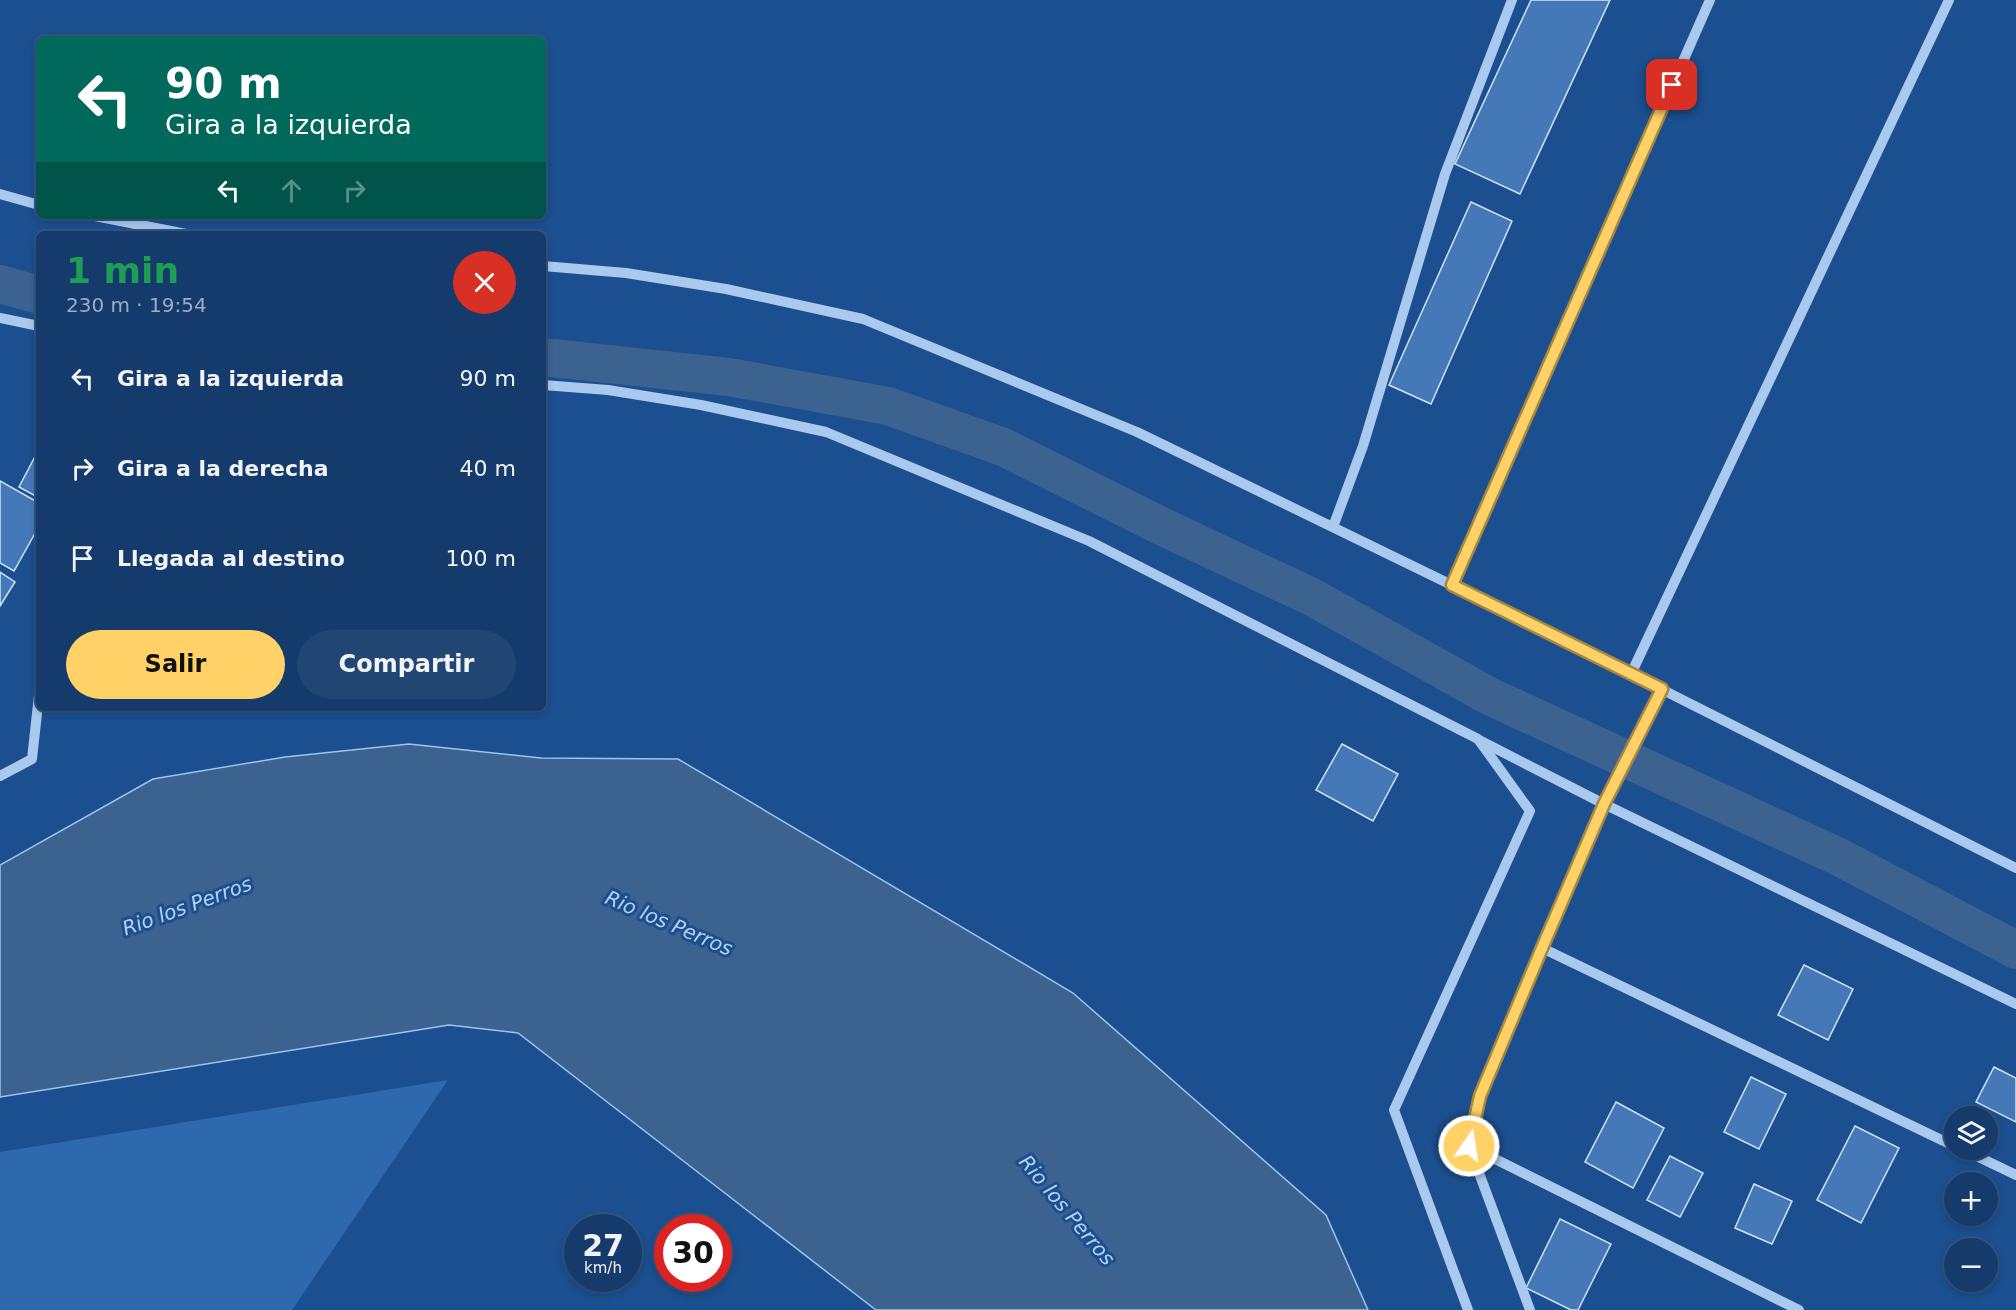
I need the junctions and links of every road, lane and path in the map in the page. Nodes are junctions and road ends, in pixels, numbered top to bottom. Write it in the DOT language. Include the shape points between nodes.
graph roads {
  1 [pos="1512,0"];
  2 [pos="1710,0"];
  3 [pos="1949,0"];
  4 [pos="0,194"];
  5 [pos="36,204"];
  6 [pos="110,219"];
  7 [pos="171,231"];
  8 [pos="546,266"];
  9 [pos="0,319"];
  10 [pos="36,325"];
  11 [pos="546,385"];
  12 [pos="1333,527"];
  13 [pos="1452,585"];
  14 [pos="1631,674"];
  15 [pos="1662,689"];
  16 [pos="37,711"];
  17 [pos="1478,739"];
  18 [pos="0,776"];
  19 [pos="1604,804"];
  20 [pos="2016,868"];
  21 [pos="1542,948"];
  22 [pos="2016,1004"];
  23 [pos="1944,1141"];
  24 [pos="1469,1146"];
  25 [pos="1985,1160"];
  26 [pos="2016,1175"];
  27 [pos="1468,1310"];
  28 [pos="1530,1310"];
  29 [pos="1799,1310"];
  1 -- 12 [label="street" via="1445,174 1363,446"];
  2 -- 13 [label="street"];
  3 -- 14 [label="street"];
  4 -- 5 [label="street"];
  6 -- 7 [label="street"];
  8 -- 12 [label="street" via="626,273 726,289 863,319 1137,432"];
  9 -- 10 [label="street"];
  11 -- 17 [label="street" via="608,390 701,405 826,432 1089,541"];
  12 -- 13 [label="street"];
  13 -- 14 [label="street"];
  14 -- 15 [label="street"];
  15 -- 19 [label="street"];
  15 -- 20 [label="street"];
  16 -- 18 [label="street" via="32,759"];
  17 -- 19 [label="street"];
  17 -- 27 [label="street" via="1530,811 1394,1110"];
  19 -- 21 [label="street"];
  19 -- 22 [label="street"];
  21 -- 23 [label="street"];
  21 -- 24 [label="street" via="1480,1096"];
  24 -- 28 [label="street"];
  24 -- 29 [label="street"];
  25 -- 26 [label="street"];
}
